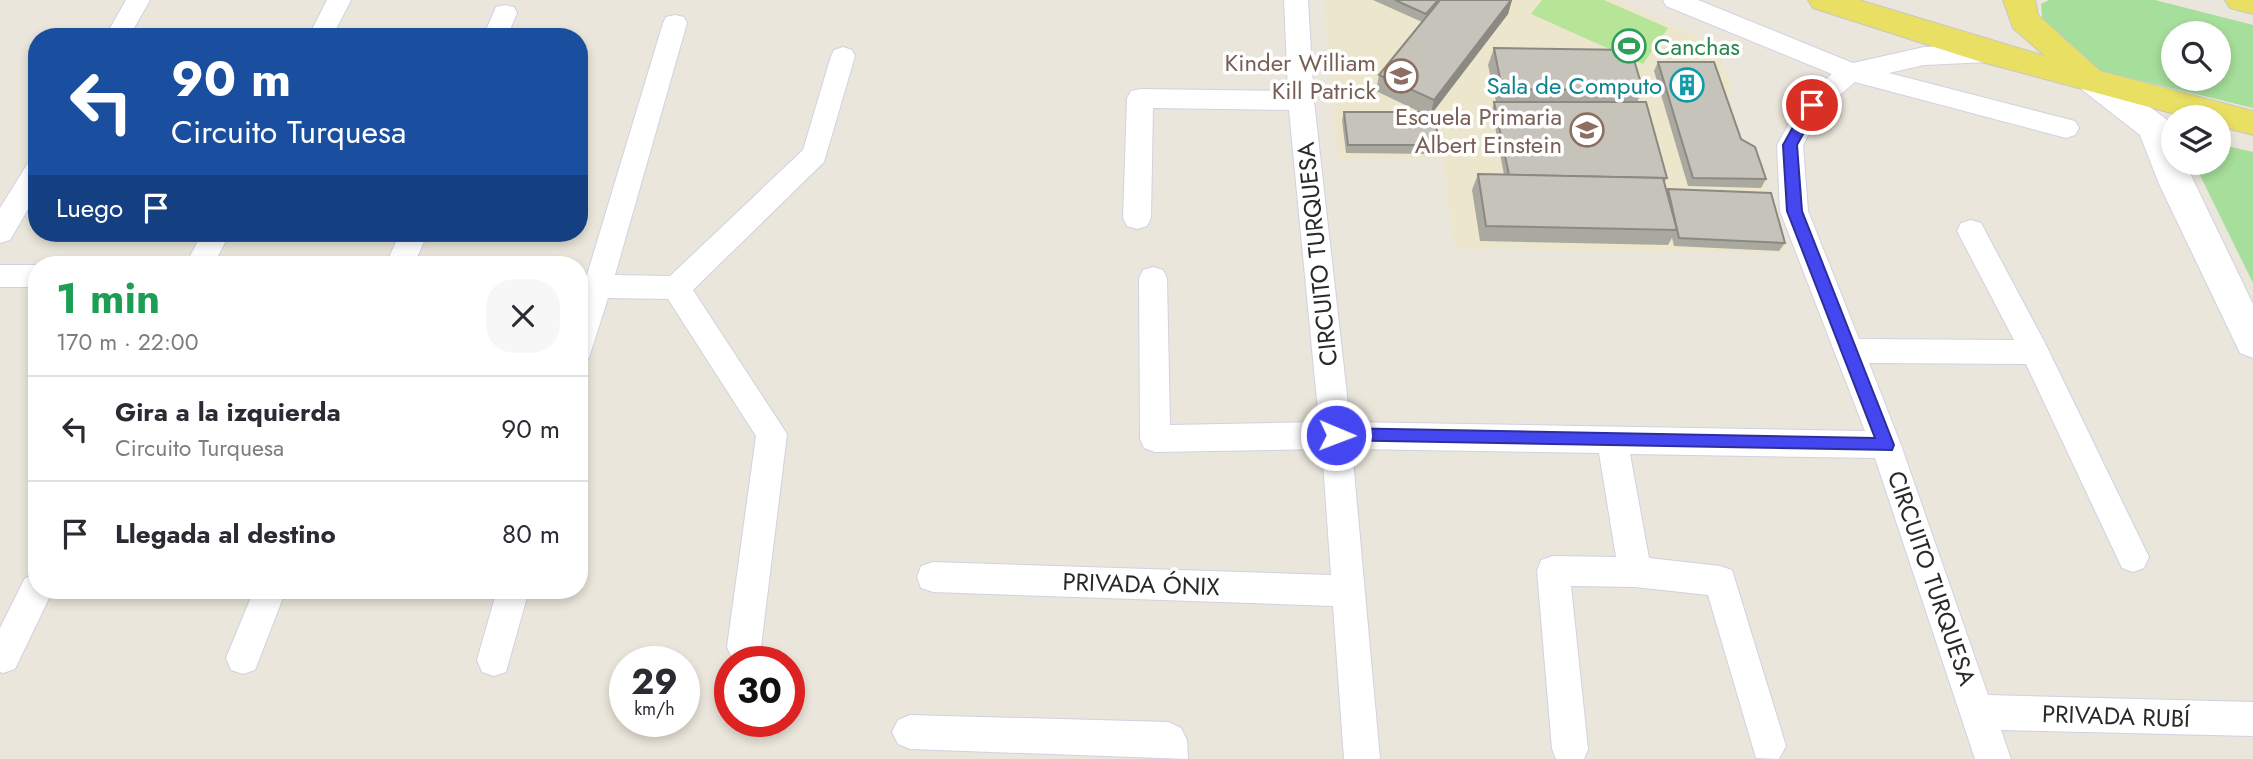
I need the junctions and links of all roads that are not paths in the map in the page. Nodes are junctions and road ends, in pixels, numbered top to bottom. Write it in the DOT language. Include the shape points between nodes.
graph roads {
  1 [pos="138,0"];
  2 [pos="339,0"];
  3 [pos="1296,0"];
  4 [pos="1675,0"];
  5 [pos="1824,0"];
  6 [pos="2019,0"];
  7 [pos="2241,0"];
  8 [pos="2253,3"];
  9 [pos="505,13"];
  10 [pos="675,23"];
  11 [pos="122,28"];
  12 [pos="325,28"];
  13 [pos="499,28"];
  14 [pos="1989,53"];
  15 [pos="843,56"];
  16 [pos="1851,72"];
  17 [pos="2093,81"];
  18 [pos="1301,100"];
  19 [pos="2253,123"];
  20 [pos="2066,128"];
  21 [pos="28,185"];
  22 [pos="1137,218"];
  23 [pos="0,232"];
  24 [pos="1971,232"];
  25 [pos="0,276"];
  26 [pos="28,276"];
  27 [pos="1153,278"];
  28 [pos="588,286"];
  29 [pos="676,288"];
  30 [pos="2253,342"];
  31 [pos="1849,351"];
  32 [pos="2035,352"];
  33 [pos="1336,435"];
  34 [pos="1612,442"];
  35 [pos="1886,445"];
  36 [pos="2133,557"];
  37 [pos="1635,572"];
  38 [pos="933,577"];
  39 [pos="1349,591"];
  40 [pos="32,599"];
  41 [pos="266,599"];
  42 [pos="511,599"];
  43 [pos="744,646"];
  44 [pos="3,657"];
  45 [pos="243,658"];
  46 [pos="494,660"];
  47 [pos="1979,712"];
  48 [pos="2253,719"];
  49 [pos="910,732"];
  50 [pos="1768,746"];
  51 [pos="1570,749"];
  52 [pos="1170,759"];
  53 [pos="1362,759"];
  54 [pos="1993,759"];
  1 -- 11 [label="street"];
  2 -- 12 [label="street"];
  3 -- 18 [label="street, CIRCUITO TURQUESA"];
  4 -- 16 [label="street"];
  5 -- 14 [label="main road"];
  6 -- 17 [label="main road" via="2024,20"];
  7 -- 8 [label="main road"];
  9 -- 13 [label="street"];
  10 -- 28 [label="street"];
  14 -- 16 [label="street, CIRCUITO TURQUESA" via="1924,56"];
  14 -- 17 [label="main road"];
  15 -- 29 [label="street" via="815,155"];
  16 -- 20 [label="street"];
  16 -- 31 [label="street, CIRCUITO TURQUESA" via="1812,105 1790,145 1794,211"];
  17 -- 19 [label="main road"];
  17 -- 30 [label="street" via="2154,128 2176,184"];
  18 -- 22 [label="street" via="1140,98"];
  18 -- 33 [label="street, CIRCUITO TURQUESA"];
  21 -- 23 [label="street"];
  24 -- 32 [label="street"];
  25 -- 26 [label="street"];
  27 -- 33 [label="street" via="1155,439"];
  28 -- 29 [label="street"];
  29 -- 43 [label="street" via="772,434"];
  31 -- 32 [label="street"];
  31 -- 35 [label="street, CIRCUITO TURQUESA"];
  32 -- 36 [label="street"];
  33 -- 34 [label="street"];
  33 -- 39 [label="street, CIRCUITO TURQUESA"];
  34 -- 35 [label="street"];
  34 -- 37 [label="street"];
  35 -- 47 [label="street, CIRCUITO TURQUESA"];
  37 -- 50 [label="street" via="1720,581"];
  37 -- 51 [label="street" via="1553,571"];
  38 -- 39 [label="street, PRIVADA ÓNIX"];
  39 -- 53 [label="street, CIRCUITO TURQUESA"];
  40 -- 44 [label="street"];
  41 -- 45 [label="street"];
  42 -- 46 [label="street"];
  47 -- 48 [label="street, PRIVADA RUBÍ"];
  47 -- 54 [label="street, CIRCUITO TURQUESA"];
  49 -- 52 [label="street" via="1169,740"];
}
